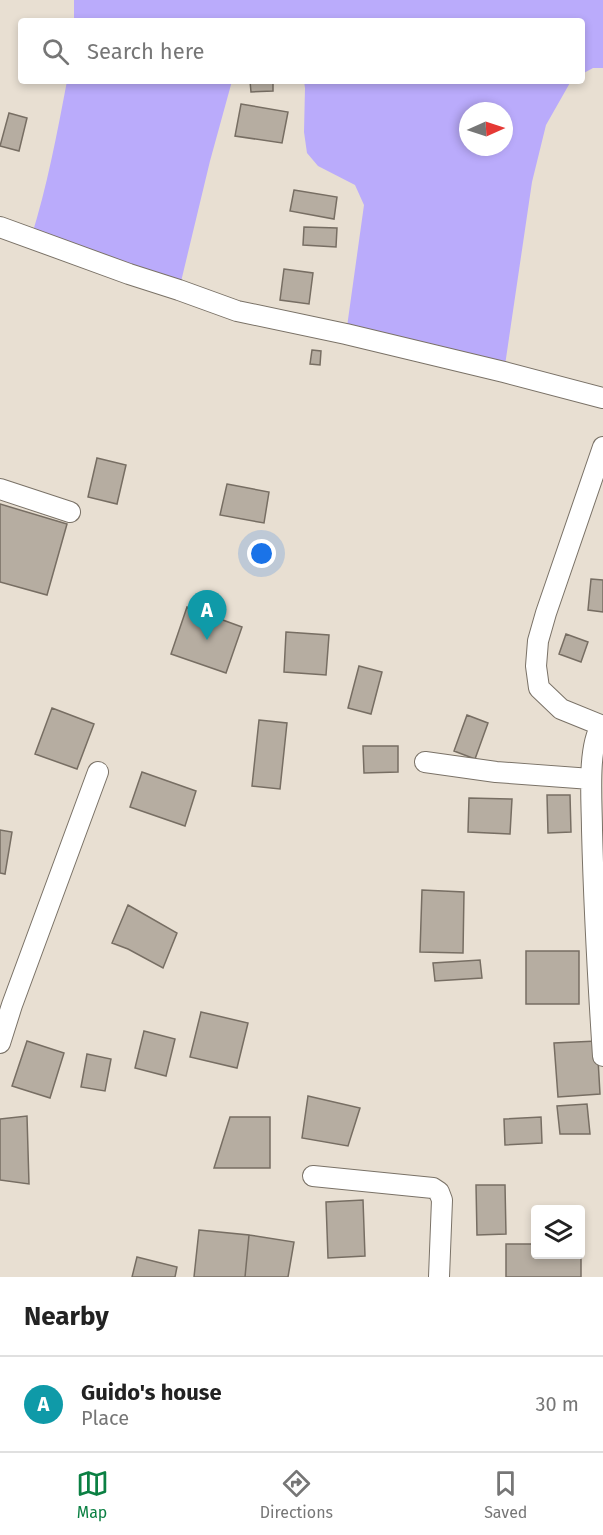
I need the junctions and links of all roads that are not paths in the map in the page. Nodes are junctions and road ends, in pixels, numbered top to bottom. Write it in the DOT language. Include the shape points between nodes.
graph roads {
  1 [pos="0,227"];
  2 [pos="603,398"];
  3 [pos="603,447"];
  4 [pos="0,489"];
  5 [pos="70,512"];
  6 [pos="602,726"];
  7 [pos="424,762"];
  8 [pos="98,772"];
  9 [pos="591,779"];
  10 [pos="0,1043"];
  11 [pos="603,1056"];
  12 [pos="313,1176"];
  13 [pos="440,1277"];
  1 -- 2 [label="street" via="237,311"];
  3 -- 6 [label="street" via="546,613 536,666 539,688 561,709"];
  4 -- 5 [label="street"];
  6 -- 9 [label="street" via="595,736"];
  7 -- 9 [label="street"];
  8 -- 10 [label="street"];
  9 -- 11 [label="street"];
  12 -- 13 [label="street" via="433,1188 439,1192"];
}
